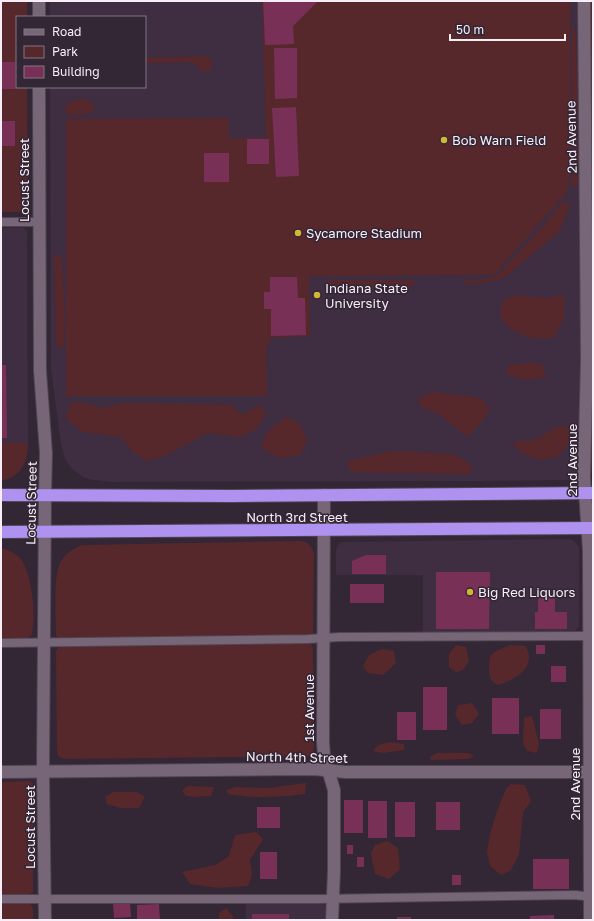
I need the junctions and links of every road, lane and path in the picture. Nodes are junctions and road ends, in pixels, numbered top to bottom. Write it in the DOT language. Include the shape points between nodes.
graph roads {
  1 [pos="39,1"];
  2 [pos="584,1"];
  3 [pos="39,16"];
  4 [pos="39,88"];
  5 [pos="1,222"];
  6 [pos="38,222"];
  7 [pos="589,493"];
  8 [pos="324,494"];
  9 [pos="1,495"];
  10 [pos="45,496"];
  11 [pos="590,528"];
  12 [pos="324,531"];
  13 [pos="1,532"];
  14 [pos="44,533"];
  15 [pos="591,636"];
  16 [pos="323,638"];
  17 [pos="45,642"];
  18 [pos="1,643"];
  19 [pos="329,770"];
  20 [pos="44,771"];
  21 [pos="1,772"];
  22 [pos="591,772"];
  23 [pos="591,897"];
  24 [pos="44,898"];
  25 [pos="332,898"];
  26 [pos="1,899"];
  27 [pos="44,920"];
  28 [pos="332,920"];
  29 [pos="590,920"];
  1 -- 3 [label="street"];
  2 -- 7 [label="street, 2nd Avenue" via="587,352 584,477"];
  4 -- 6 [label="street, Locust Street"];
  5 -- 6 [label="lane"];
  6 -- 10 [label="street, Locust Street" via="40,371 46,453"];
  7 -- 8 [label="highway, North 3rd Street"];
  7 -- 11 [label="street, 2nd Avenue"];
  8 -- 10 [label="highway, North 3rd Street"];
  8 -- 12 [label="street, 1st Avenue"];
  9 -- 10 [label="highway, North 3rd Street"];
  10 -- 14 [label="street, Locust Street"];
  11 -- 12 [label="highway, North 3rd Street"];
  11 -- 15 [label="street, 2nd Avenue"];
  12 -- 14 [label="highway, North 3rd Street"];
  12 -- 16 [label="street, 1st Avenue"];
  13 -- 14 [label="highway, North 3rd Street"];
  14 -- 17 [label="street, Locust Street"];
  15 -- 16 [label="lane"];
  15 -- 22 [label="street, 2nd Avenue"];
  16 -- 17 [label="lane"];
  16 -- 19 [label="street, 1st Avenue" via="323,742"];
  17 -- 18 [label="lane"];
  17 -- 20 [label="street, Locust Street"];
  19 -- 20 [label="street, North 4th Street"];
  19 -- 22 [label="street, North 4th Street"];
  19 -- 25 [label="street, 1st Avenue" via="334,790"];
  20 -- 21 [label="street, North 4th Street"];
  20 -- 24 [label="street, Locust Street"];
  22 -- 23 [label="street, 2nd Avenue"];
  23 -- 25 [label="lane" via="575,895"];
  23 -- 29 [label="street, 2nd Avenue"];
  24 -- 25 [label="lane"];
  24 -- 26 [label="lane"];
  24 -- 27 [label="street, Locust Street"];
  25 -- 28 [label="street, 1st Avenue"];
}
